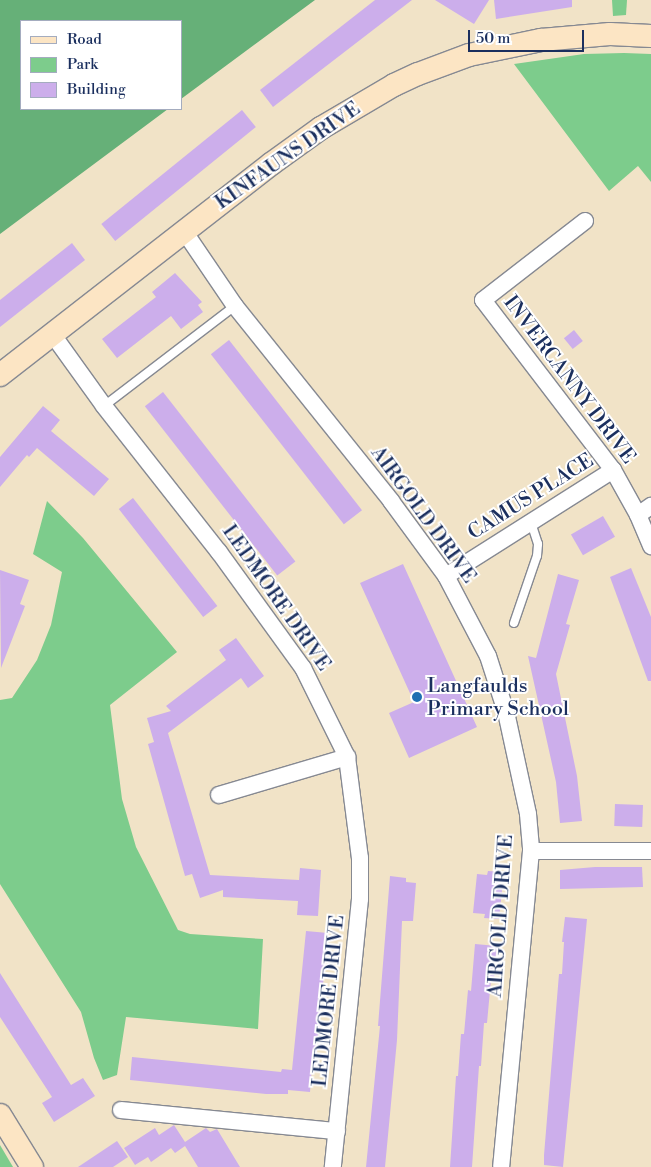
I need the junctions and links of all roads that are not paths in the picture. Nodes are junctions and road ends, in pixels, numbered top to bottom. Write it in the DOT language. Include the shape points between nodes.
graph roads {
  1 [pos="651,36"];
  2 [pos="585,221"];
  3 [pos="184,232"];
  4 [pos="235,306"];
  5 [pos="53,335"];
  6 [pos="0,375"];
  7 [pos="104,406"];
  8 [pos="613,470"];
  9 [pos="645,510"];
  10 [pos="531,522"];
  11 [pos="651,546"];
  12 [pos="446,576"];
  13 [pos="514,623"];
  14 [pos="347,757"];
  15 [pos="218,795"];
  16 [pos="530,851"];
  17 [pos="651,851"];
  18 [pos="121,1110"];
  19 [pos="0,1115"];
  20 [pos="336,1131"];
  21 [pos="32,1167"];
  22 [pos="333,1167"];
  23 [pos="501,1167"];
  1 -- 3 [label="street, KINFAUNS DRIVE" via="610,34 541,40 470,55 418,74 321,128"];
  2 -- 8 [label="street, INVERCANNY DRIVE" via="483,300"];
  3 -- 4 [label="street, AIRGOLD DRIVE"];
  3 -- 5 [label="street, KINFAUNS DRIVE"];
  4 -- 7 [label="lane"];
  4 -- 12 [label="street, AIRGOLD DRIVE" via="391,501"];
  5 -- 6 [label="street, KINFAUNS DRIVE"];
  5 -- 7 [label="street, LEDMORE DRIVE"];
  7 -- 14 [label="street, LEDMORE DRIVE" via="219,552 303,668"];
  8 -- 9 [label="street, INVERCANNY DRIVE"];
  8 -- 10 [label="street, CAMUS PLACE"];
  9 -- 11 [label="street, INVERCANNY DRIVE"];
  10 -- 12 [label="street, CAMUS PLACE"];
  10 -- 13 [label="lane" via="538,556"];
  12 -- 16 [label="street, AIRGOLD DRIVE" via="488,656 506,712 528,814"];
  14 -- 15 [label="street"];
  14 -- 20 [label="street, LEDMORE DRIVE" via="360,858 360,899"];
  16 -- 17 [label="street"];
  16 -- 23 [label="street, AIRGOLD DRIVE"];
  18 -- 20 [label="street"];
  19 -- 21 [label="street"];
  20 -- 22 [label="street, LEDMORE DRIVE"];
}
